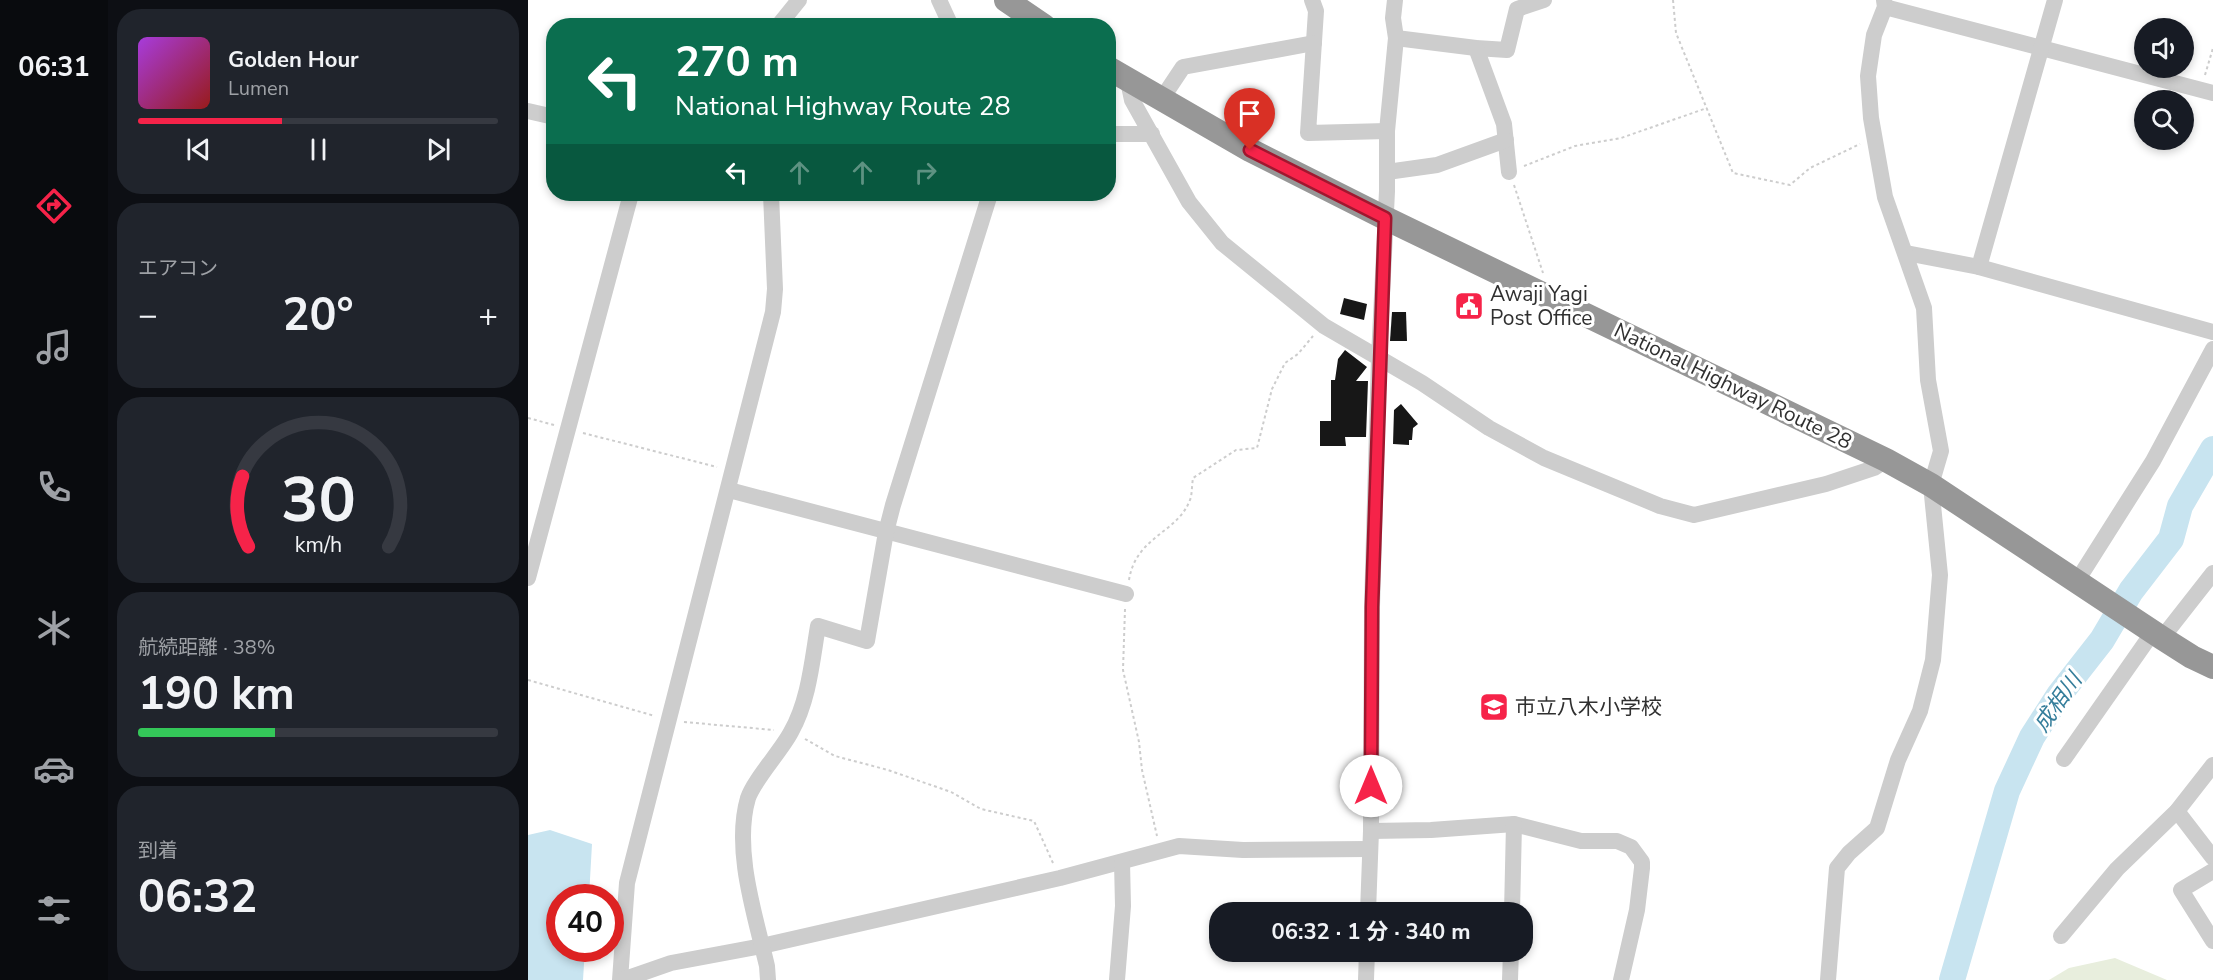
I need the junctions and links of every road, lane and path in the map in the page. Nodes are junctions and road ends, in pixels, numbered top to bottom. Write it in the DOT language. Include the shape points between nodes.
graph roads {
  1 [pos="799,0"];
  2 [pos="939,0"];
  3 [pos="1006,0"];
  4 [pos="1312,0"];
  5 [pos="1395,0"];
  6 [pos="1544,0"];
  7 [pos="1672,0"];
  8 [pos="2055,0"];
  9 [pos="1885,4"];
  10 [pos="784,18"];
  11 [pos="947,18"];
  12 [pos="1032,18"];
  13 [pos="1396,38"];
  14 [pos="1314,43"];
  15 [pos="1476,48"];
  16 [pos="2042,48"];
  17 [pos="2213,48"];
  18 [pos="1118,74"];
  19 [pos="2207,92"];
  20 [pos="1161,100"];
  21 [pos="1707,108"];
  22 [pos="528,111"];
  23 [pos="546,115"];
  24 [pos="1387,131"];
  25 [pos="1116,134"];
  26 [pos="1152,134"];
  27 [pos="1875,136"];
  28 [pos="1506,140"];
  29 [pos="1387,172"];
  30 [pos="1509,172"];
  31 [pos="629,201"];
  32 [pos="771,201"];
  33 [pos="988,201"];
  34 [pos="1385,218"];
  35 [pos="1906,253"];
  36 [pos="1979,267"];
  37 [pos="1551,298"];
  38 [pos="1324,326"];
  39 [pos="2213,332"];
  40 [pos="2213,349"];
  41 [pos="1379,358"];
  42 [pos="528,418"];
  43 [pos="568,429"];
  44 [pos="1886,460"];
  45 [pos="734,472"];
  46 [pos="1931,485"];
  47 [pos="729,490"];
  48 [pos="886,531"];
  49 [pos="2213,573"];
  50 [pos="528,578"];
  51 [pos="2084,585"];
  52 [pos="1126,594"];
  53 [pos="2154,633"];
  54 [pos="2213,667"];
  55 [pos="528,680"];
  56 [pos="668,720"];
  57 [pos="792,731"];
  58 [pos="2064,759"];
  59 [pos="2213,765"];
  60 [pos="2177,811"];
  61 [pos="1514,824"];
  62 [pos="1371,831"];
  63 [pos="1179,846"];
  64 [pos="1369,849"];
  65 [pos="2213,858"];
  66 [pos="1122,862"];
  67 [pos="2213,871"];
  68 [pos="1059,878"];
  69 [pos="1368,902"];
  70 [pos="1512,902"];
  71 [pos="2061,936"];
  72 [pos="2213,941"];
  73 [pos="762,946"];
  74 [pos="1367,962"];
  75 [pos="1511,962"];
  76 [pos="621,980"];
  77 [pos="768,980"];
  78 [pos="1117,980"];
  79 [pos="1366,980"];
  80 [pos="1510,980"];
  81 [pos="1621,980"];
  82 [pos="1828,980"];
  1 -- 10 [label="street"];
  2 -- 11 [label="street"];
  3 -- 12 [label="highway"];
  4 -- 14 [label="street" via="1316,11"];
  5 -- 13 [label="street"];
  6 -- 15 [label="street" via="1516,9 1507,50"];
  7 -- 21 [label="path" via="1676,33"];
  8 -- 16 [label="street"];
  9 -- 16 [label="street"];
  9 -- 27 [label="street" via="1874,35 1869,76"];
  13 -- 15 [label="street"];
  13 -- 24 [label="street"];
  14 -- 20 [label="street" via="1182,67"];
  14 -- 24 [label="street" via="1308,133"];
  15 -- 28 [label="street" via="1504,124"];
  16 -- 19 [label="street"];
  16 -- 36 [label="street"];
  17 -- 19 [label="path"];
  18 -- 20 [label="highway, National Highway Route 28"];
  18 -- 26 [label="street"];
  20 -- 34 [label="highway, National Highway Route 28"];
  21 -- 27 [label="path" via="1733,173 1790,185 1810,168"];
  21 -- 30 [label="path" via="1621,138 1575,146"];
  22 -- 23 [label="street"];
  24 -- 29 [label="street"];
  25 -- 26 [label="street"];
  26 -- 38 [label="street" via="1189,202 1222,243"];
  27 -- 35 [label="street" via="1886,197"];
  28 -- 29 [label="street" via="1437,165"];
  28 -- 30 [label="street"];
  29 -- 34 [label="street"];
  30 -- 37 [label="path"];
  31 -- 43 [label="street"];
  32 -- 45 [label="street" via="773,312"];
  33 -- 48 [label="street"];
  34 -- 37 [label="highway, National Highway Route 28"];
  34 -- 41 [label="street"];
  35 -- 36 [label="street"];
  35 -- 46 [label="street" via="1924,308 1928,380 1941,451"];
  36 -- 39 [label="street"];
  37 -- 44 [label="highway, National Highway Route 28"];
  38 -- 41 [label="street"];
  38 -- 52 [label="path" via="1285,363 1272,388 1257,448 1236,450 1193,478 1191,498 1180,515 1140,551 1131,567"];
  40 -- 51 [label="street"];
  41 -- 44 [label="street" via="1544,458 1660,506 1694,515 1826,484"];
  41 -- 62 [label="street"];
  42 -- 43 [label="path"];
  43 -- 45 [label="path"];
  43 -- 50 [label="street"];
  44 -- 46 [label="highway, National Highway Route 28"];
  45 -- 47 [label="street"];
  46 -- 51 [label="highway, National Highway Route 28"];
  46 -- 82 [label="street" via="1940,575 1933,660 1920,711 1898,760 1877,828 1837,868"];
  47 -- 48 [label="street"];
  47 -- 56 [label="street"];
  48 -- 52 [label="street"];
  48 -- 57 [label="street" via="867,641 819,626 805,700"];
  49 -- 53 [label="street"];
  51 -- 53 [label="highway, National Highway Route 28"];
  52 -- 63 [label="path" via="1123,670 1142,770 1156,835"];
  53 -- 54 [label="highway, National Highway Route 28"];
  53 -- 58 [label="street"];
  55 -- 56 [label="path"];
  56 -- 57 [label="path"];
  56 -- 76 [label="street" via="627,883"];
  57 -- 68 [label="path" via="835,756 951,792 981,809 1034,821"];
  57 -- 73 [label="street" via="749,795 744,820 746,868"];
  59 -- 60 [label="street"];
  60 -- 65 [label="street"];
  60 -- 71 [label="street" via="2116,869"];
  61 -- 62 [label="street"];
  61 -- 70 [label="street"];
  61 -- 81 [label="street" via="1581,841 1617,841 1630,848 1642,862 1637,910"];
  62 -- 64 [label="street"];
  63 -- 64 [label="street"];
  63 -- 66 [label="street"];
  64 -- 69 [label="street"];
  66 -- 68 [label="street"];
  66 -- 78 [label="street"];
  67 -- 72 [label="street" via="2181,890"];
  68 -- 73 [label="street"];
  73 -- 76 [label="street" via="671,963"];
  73 -- 77 [label="street"];
  74 -- 79 [label="street"];
  75 -- 80 [label="street"];
}
